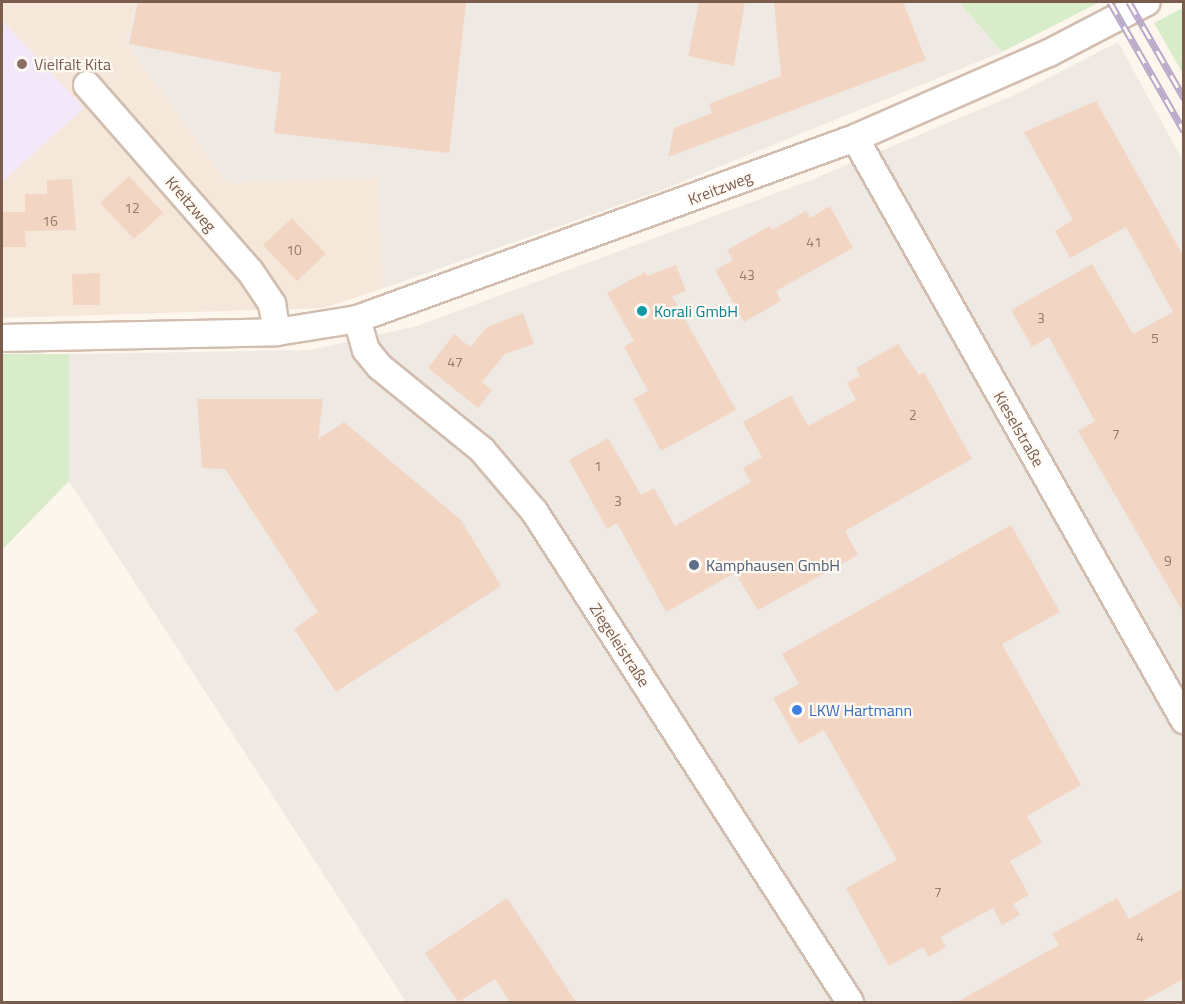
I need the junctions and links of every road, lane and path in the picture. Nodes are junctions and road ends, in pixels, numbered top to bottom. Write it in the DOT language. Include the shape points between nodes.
graph roads {
  1 [pos="1147,2"];
  2 [pos="87,85"];
  3 [pos="855,138"];
  4 [pos="357,319"];
  5 [pos="277,332"];
  6 [pos="2,338"];
  7 [pos="1184,720"];
  8 [pos="850,1002"];
  1 -- 3 [label="street, Kreitzweg" via="1039,57"];
  2 -- 5 [label="street, Kreitzweg" via="250,271 272,304"];
  3 -- 4 [label="street, Kreitzweg"];
  3 -- 7 [label="street, Kieselstraße"];
  4 -- 5 [label="street, Kreitzweg"];
  4 -- 8 [label="street, Ziegeleistraße" via="366,350 380,367 482,450 534,511"];
  5 -- 6 [label="street, Kreitzweg"];
}
